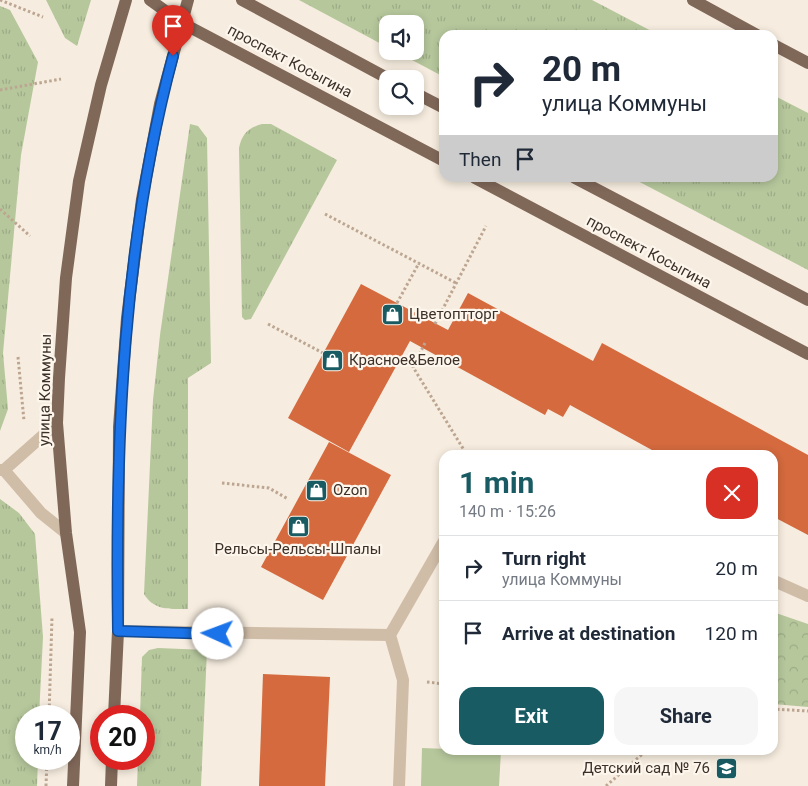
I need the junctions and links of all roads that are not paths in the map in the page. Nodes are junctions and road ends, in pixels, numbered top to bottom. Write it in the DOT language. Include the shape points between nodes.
graph roads {
  1 [pos="126,0"];
  2 [pos="150,0"];
  3 [pos="188,0"];
  4 [pos="242,0"];
  5 [pos="694,0"];
  6 [pos="182,23"];
  7 [pos="748,30"];
  8 [pos="778,47"];
  9 [pos="808,63"];
  10 [pos="379,74"];
  11 [pos="424,98"];
  12 [pos="439,105"];
  13 [pos="439,158"];
  14 [pos="482,182"];
  15 [pos="583,182"];
  16 [pos="808,300"];
  17 [pos="808,354"];
  18 [pos="57,423"];
  19 [pos="2,470"];
  20 [pos="66,533"];
  21 [pos="439,550"];
  22 [pos="778,583"];
  23 [pos="808,596"];
  24 [pos="118,631"];
  25 [pos="390,635"];
  26 [pos="115,705"];
  27 [pos="112,770"];
  28 [pos="73,786"];
  29 [pos="111,786"];
  30 [pos="398,786"];
  1 -- 18 [label="main road, улица Коммуны" via="101,85 79,181 66,278"];
  2 -- 6 [label="main road, проспект Косыгина"];
  3 -- 6 [label="main road"];
  4 -- 10 [label="main road, проспект Косыгина"];
  5 -- 7 [label="main road"];
  6 -- 13 [label="main road, проспект Косыгина"];
  6 -- 24 [label="main road" via="156,126 142,200 127,318 119,427"];
  8 -- 9 [label="main road"];
  11 -- 12 [label="main road"];
  14 -- 17 [label="main road, проспект Косыгина"];
  15 -- 16 [label="main road, проспект Косыгина"];
  18 -- 19 [label="lane"];
  18 -- 20 [label="main road, улица Коммуны"];
  19 -- 20 [label="lane" via="41,513"];
  20 -- 28 [label="main road, улица Коммуны" via="80,632"];
  21 -- 25 [label="lane"];
  22 -- 23 [label="lane"];
  24 -- 25 [label="lane"];
  24 -- 26 [label="main road"];
  25 -- 30 [label="lane" via="403,680"];
  27 -- 29 [label="main road"];
}
